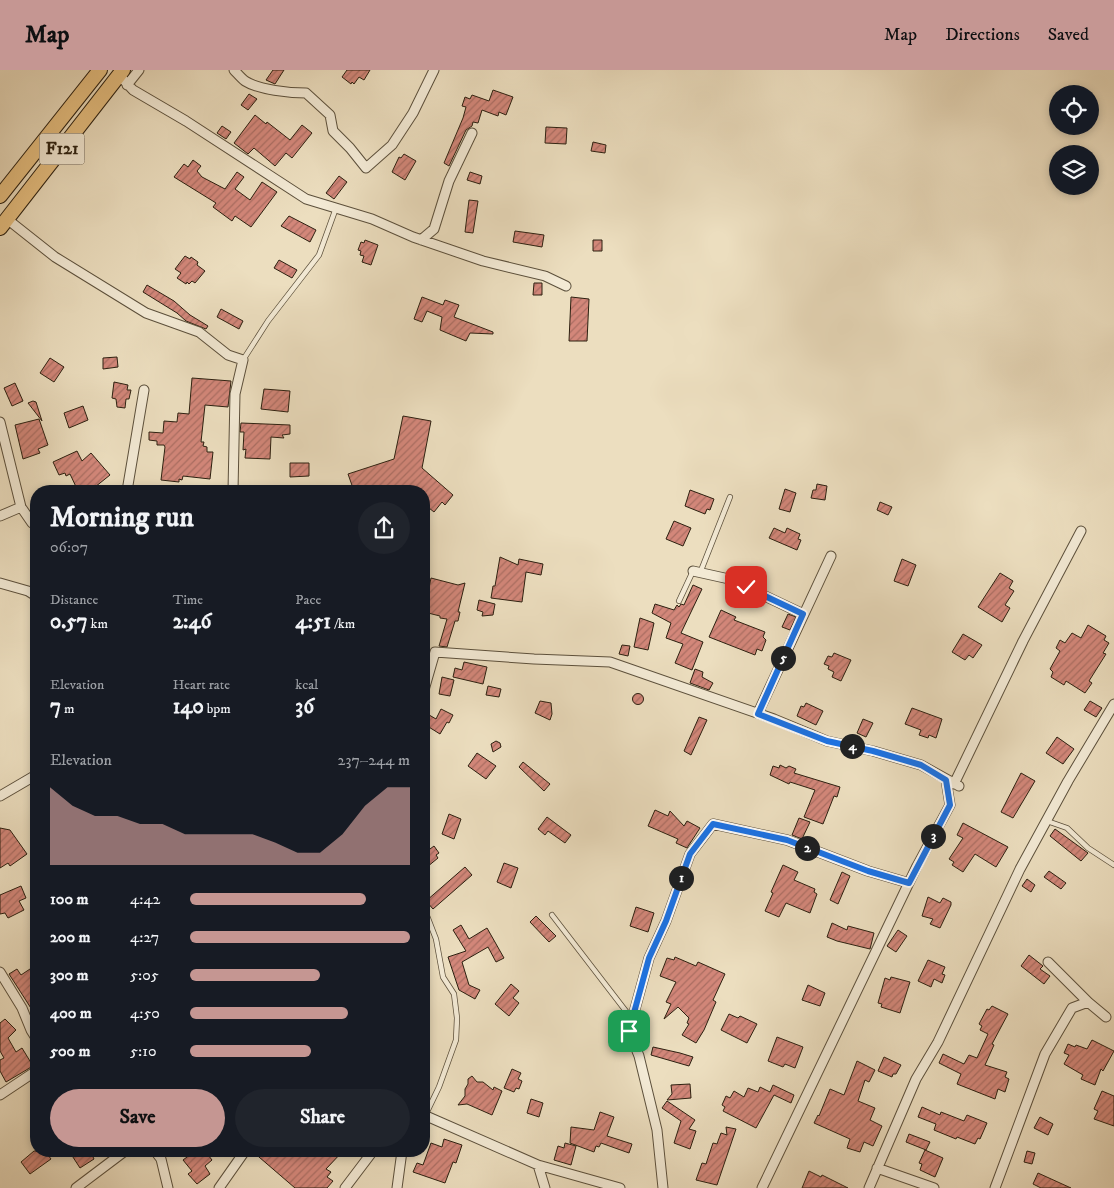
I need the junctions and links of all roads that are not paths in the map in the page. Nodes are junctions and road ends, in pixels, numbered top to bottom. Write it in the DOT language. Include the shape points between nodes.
graph roads {
  1 [pos="100,70"];
  2 [pos="138,70"];
  3 [pos="234,70"];
  4 [pos="434,70"];
  5 [pos="123,77"];
  6 [pos="472,134"];
  7 [pos="0,196"];
  8 [pos="336,208"];
  9 [pos="4,223"];
  10 [pos="421,240"];
  11 [pos="566,286"];
  12 [pos="243,360"];
  13 [pos="144,390"];
  14 [pos="0,422"];
  15 [pos="128,485"];
  16 [pos="233,485"];
  17 [pos="730,497"];
  18 [pos="21,507"];
  19 [pos="0,516"];
  20 [pos="30,520"];
  21 [pos="1081,531"];
  22 [pos="830,556"];
  23 [pos="697,572"];
  24 [pos="0,583"];
  25 [pos="746,587"];
  26 [pos="30,592"];
  27 [pos="679,602"];
  28 [pos="739,602"];
  29 [pos="803,614"];
  30 [pos="430,669"];
  31 [pos="1114,704"];
  32 [pos="758,714"];
  33 [pos="30,778"];
  34 [pos="953,783"];
  35 [pos="0,796"];
  36 [pos="1047,821"];
  37 [pos="1114,864"];
  38 [pos="909,883"];
  39 [pos="552,915"];
  40 [pos="430,924"];
  41 [pos="1048,962"];
  42 [pos="0,972"];
  43 [pos="1088,1002"];
  44 [pos="1106,1017"];
  45 [pos="632,1019"];
  46 [pos="30,1028"];
  47 [pos="30,1075"];
  48 [pos="0,1095"];
  49 [pos="430,1104"];
  50 [pos="430,1118"];
  51 [pos="116,1157"];
  52 [pos="160,1157"];
  53 [pos="241,1157"];
  54 [pos="368,1157"];
  55 [pos="401,1157"];
  56 [pos="538,1165"];
  57 [pos="877,1168"];
  58 [pos="76,1188"];
  59 [pos="168,1188"];
  60 [pos="219,1188"];
  61 [pos="345,1188"];
  62 [pos="397,1188"];
  63 [pos="545,1188"];
  64 [pos="620,1188"];
  65 [pos="663,1188"];
  66 [pos="762,1188"];
  67 [pos="869,1188"];
  68 [pos="934,1188"];
  69 [pos="995,1188"];
  1 -- 7 [label="main road, F121"];
  2 -- 5 [label="street"];
  3 -- 4 [label="street" via="246,81 259,86 306,93 330,115 333,131 366,168 392,145 413,113"];
  5 -- 8 [label="street" via="140,94 306,199"];
  5 -- 9 [label="main road, F121"];
  6 -- 10 [label="street" via="449,181 434,230"];
  8 -- 10 [label="street" via="372,218"];
  8 -- 12 [label="lane" via="319,255 268,321"];
  9 -- 12 [label="street" via="146,313 199,332 228,355"];
  10 -- 11 [label="street" via="483,261 545,276"];
  12 -- 16 [label="street" via="234,394"];
  13 -- 15 [label="street"];
  14 -- 18 [label="street"];
  17 -- 23 [label="lane"];
  18 -- 19 [label="street"];
  18 -- 20 [label="street"];
  21 -- 34 [label="street"];
  22 -- 29 [label="street"];
  23 -- 25 [label="street" via="729,579"];
  23 -- 27 [label="lane"];
  24 -- 26 [label="street"];
  25 -- 28 [label="lane"];
  25 -- 29 [label="street"];
  29 -- 32 [label="street"];
  30 -- 32 [label="street" via="435,652 610,662"];
  31 -- 36 [label="street"];
  32 -- 34 [label="street" via="827,741 921,765"];
  33 -- 35 [label="street"];
  34 -- 38 [label="street" via="950,805"];
  36 -- 37 [label="lane" via="1068,828 1088,848"];
  36 -- 57 [label="street" via="1020,869 938,1042 916,1079"];
  38 -- 45 [label="street" via="787,840 713,824 690,854 649,958"];
  38 -- 66 [label="street"];
  39 -- 45 [label="lane"];
  40 -- 49 [label="lane" via="443,977 454,994 457,1018 456,1040"];
  41 -- 43 [label="street"];
  42 -- 46 [label="street"];
  43 -- 44 [label="street"];
  43 -- 69 [label="street" via="1072,1008 1045,1054"];
  45 -- 65 [label="street" via="629,1031 639,1056 657,1130"];
  47 -- 48 [label="street"];
  50 -- 56 [label="street"];
  51 -- 58 [label="street"];
  52 -- 59 [label="street"];
  53 -- 60 [label="street"];
  54 -- 61 [label="street"];
  55 -- 62 [label="street"];
  56 -- 63 [label="street"];
  56 -- 64 [label="street"];
  57 -- 67 [label="street"];
  57 -- 68 [label="street"];
}
